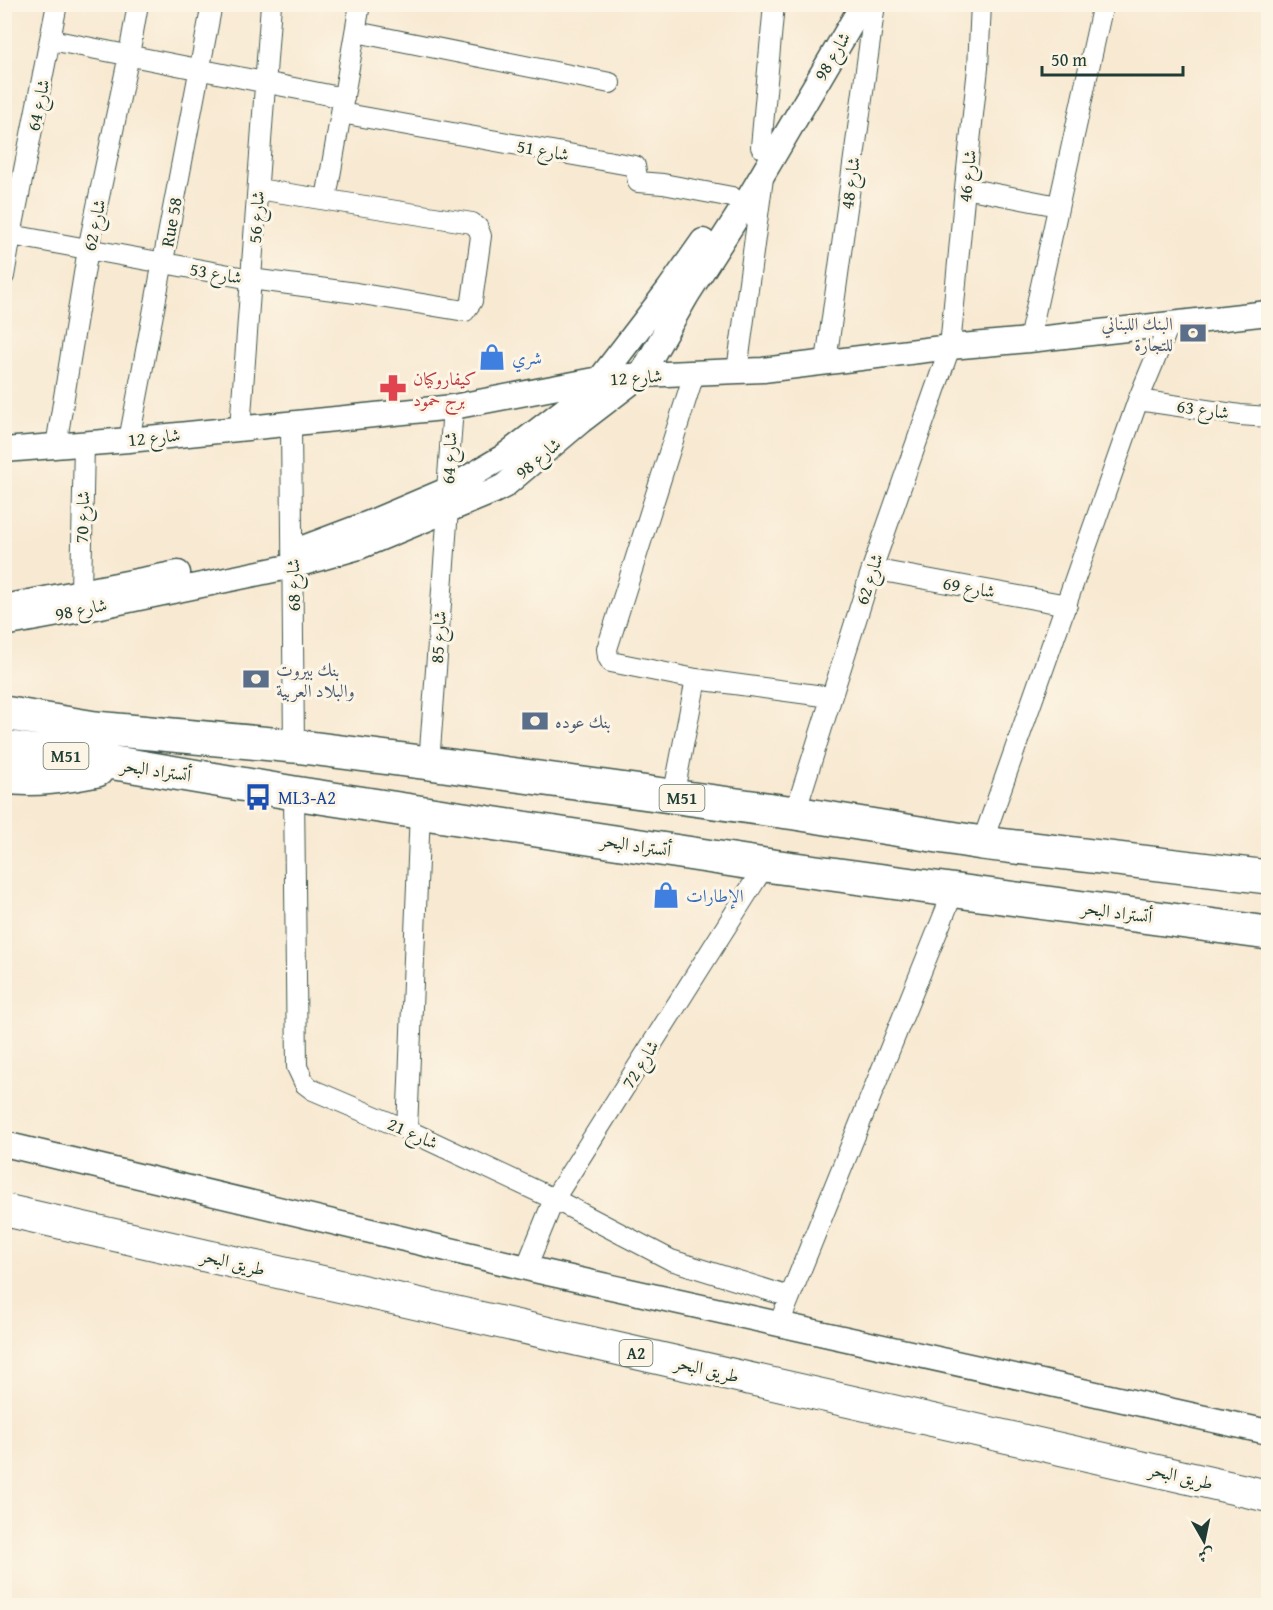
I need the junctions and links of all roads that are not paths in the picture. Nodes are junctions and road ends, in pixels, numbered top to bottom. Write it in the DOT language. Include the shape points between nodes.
graph roads {
  1 [pos="57,4"];
  2 [pos="138,4"];
  3 [pos="212,4"];
  4 [pos="271,4"];
  5 [pos="360,4"];
  6 [pos="774,4"];
  7 [pos="844,4"];
  8 [pos="863,4"];
  9 [pos="875,4"];
  10 [pos="981,4"];
  11 [pos="1102,4"];
  12 [pos="356,32"];
  13 [pos="51,40"];
  14 [pos="129,55"];
  15 [pos="199,69"];
  16 [pos="265,82"];
  17 [pos="610,83"];
  18 [pos="342,105"];
  19 [pos="761,147"];
  20 [pos="764,171"];
  21 [pos="965,188"];
  22 [pos="258,189"];
  23 [pos="732,197"];
  24 [pos="326,199"];
  25 [pos="1058,206"];
  26 [pos="8,235"];
  27 [pos="88,249"];
  28 [pos="163,263"];
  29 [pos="4,276"];
  30 [pos="251,279"];
  31 [pos="1269,313"];
  32 [pos="1170,324"];
  33 [pos="1029,340"];
  34 [pos="950,347"];
  35 [pos="826,362"];
  36 [pos="737,371"];
  37 [pos="694,374"];
  38 [pos="641,375"];
  39 [pos="600,379"];
  40 [pos="1138,400"];
  41 [pos="453,407"];
  42 [pos="1269,417"];
  43 [pos="291,424"];
  44 [pos="240,429"];
  45 [pos="129,440"];
  46 [pos="84,443"];
  47 [pos="56,446"];
  48 [pos="4,450"];
  49 [pos="448,500"];
  50 [pos="293,559"];
  51 [pos="872,569"];
  52 [pos="81,591"];
  53 [pos="1067,605"];
  54 [pos="9,615"];
  55 [pos="696,679"];
  56 [pos="4,692"];
  57 [pos="831,697"];
  58 [pos="4,713"];
  59 [pos="95,728"];
  60 [pos="294,746"];
  61 [pos="4,747"];
  62 [pos="429,763"];
  63 [pos="128,765"];
  64 [pos="4,777"];
  65 [pos="294,793"];
  66 [pos="673,796"];
  67 [pos="420,811"];
  68 [pos="795,813"];
  69 [pos="982,843"];
  70 [pos="765,865"];
  71 [pos="1269,877"];
  72 [pos="954,890"];
  73 [pos="1269,933"];
  74 [pos="407,1130"];
  75 [pos="4,1144"];
  76 [pos="554,1199"];
  77 [pos="4,1210"];
  78 [pos="526,1268"];
  79 [pos="790,1297"];
  80 [pos="779,1324"];
  81 [pos="1269,1432"];
  82 [pos="1269,1496"];
  1 -- 13 [label="street, شارع 64"];
  2 -- 14 [label="street, شارع 62"];
  3 -- 15 [label="street, Rue 58"];
  4 -- 16 [label="street, شارع 56"];
  5 -- 12 [label="street"];
  6 -- 19 [label="street"];
  7 -- 19 [label="street, شارع 98" via="795,97"];
  8 -- 20 [label="street, شارع 98"];
  9 -- 35 [label="street, شارع 48"];
  10 -- 21 [label="street, شارع 46"];
  11 -- 25 [label="street"];
  12 -- 17 [label="street"];
  12 -- 18 [label="street"];
  13 -- 14 [label="street"];
  13 -- 26 [label="street, شارع 64"];
  14 -- 15 [label="street"];
  14 -- 27 [label="street, شارع 62"];
  15 -- 16 [label="street"];
  15 -- 28 [label="street, Rue 58"];
  16 -- 18 [label="street"];
  16 -- 22 [label="street, شارع 56"];
  18 -- 23 [label="street, شارع 51" via="635,166 638,182"];
  18 -- 24 [label="street"];
  19 -- 23 [label="street, شارع 98"];
  20 -- 36 [label="street"];
  20 -- 38 [label="street, شارع 98"];
  21 -- 25 [label="street"];
  21 -- 34 [label="street, شارع 46"];
  22 -- 24 [label="street"];
  22 -- 30 [label="street, شارع 56"];
  23 -- 39 [label="street, شارع 98" via="669,289"];
  24 -- 30 [label="street, شارع 53" via="472,223 481,236 472,301 465,311"];
  25 -- 33 [label="street"];
  26 -- 27 [label="street, شارع 53"];
  26 -- 29 [label="street, شارع 64"];
  27 -- 28 [label="street, شارع 53"];
  27 -- 47 [label="street, شارع 62"];
  28 -- 30 [label="street, شارع 53"];
  28 -- 45 [label="street, Rue 58"];
  30 -- 44 [label="street, شارع 56"];
  31 -- 32 [label="street, شارع 12"];
  32 -- 33 [label="street, شارع 12"];
  32 -- 40 [label="street"];
  33 -- 34 [label="street, شارع 12"];
  34 -- 35 [label="street, شارع 12"];
  34 -- 51 [label="street, شارع 62"];
  35 -- 36 [label="street, شارع 12"];
  36 -- 37 [label="street, شارع 12"];
  37 -- 38 [label="street, شارع 12"];
  37 -- 55 [label="street" via="608,657 611,662"];
  38 -- 39 [label="street, شارع 12"];
  38 -- 49 [label="street, شارع 98" via="504,486"];
  39 -- 41 [label="street, شارع 12"];
  39 -- 49 [label="street, شارع 98"];
  40 -- 42 [label="street, شارع 63"];
  40 -- 53 [label="street"];
  41 -- 43 [label="street, شارع 12"];
  41 -- 49 [label="street, شارع 64"];
  43 -- 44 [label="street, شارع 12"];
  43 -- 50 [label="street, شارع 68"];
  44 -- 45 [label="street, شارع 12"];
  45 -- 46 [label="street, شارع 12"];
  46 -- 47 [label="street, شارع 12"];
  46 -- 52 [label="street, شارع 70"];
  47 -- 48 [label="street, شارع 12"];
  49 -- 50 [label="street, شارع 98" via="359,547"];
  49 -- 62 [label="street, شارع 85"];
  50 -- 52 [label="street, شارع 98"];
  50 -- 54 [label="street, شارع 98"];
  50 -- 60 [label="street, شارع 68"];
  51 -- 53 [label="street, شارع 69"];
  51 -- 57 [label="street, شارع 62"];
  52 -- 54 [label="street, شارع 98"];
  53 -- 69 [label="street"];
  55 -- 57 [label="street"];
  55 -- 66 [label="street"];
  56 -- 59 [label="highway" via="32,697"];
  57 -- 68 [label="street, شارع 62"];
  58 -- 59 [label="highway, أتستراد البحر / M51"];
  59 -- 60 [label="highway, أتستراد البحر / M51"];
  60 -- 62 [label="highway, أتستراد البحر / M51"];
  61 -- 63 [label="highway, أتستراد البحر / M51"];
  62 -- 66 [label="highway, أتستراد البحر / M51"];
  63 -- 64 [label="highway" via="51,778"];
  63 -- 65 [label="highway, أتستراد البحر / M51"];
  65 -- 67 [label="highway, أتستراد البحر / M51"];
  65 -- 74 [label="street, شارع 21" via="297,1067 305,1084 313,1090"];
  66 -- 68 [label="highway, أتستراد البحر / M51"];
  67 -- 70 [label="highway, أتستراد البحر / M51"];
  67 -- 74 [label="street"];
  68 -- 69 [label="highway, أتستراد البحر / M51"];
  69 -- 71 [label="highway, أتستراد البحر / M51"];
  70 -- 72 [label="highway, أتستراد البحر / M51"];
  70 -- 76 [label="street, شارع 72"];
  72 -- 73 [label="highway, أتستراد البحر / M51"];
  72 -- 79 [label="street"];
  74 -- 76 [label="street, شارع 21"];
  75 -- 78 [label="street"];
  76 -- 78 [label="street, شارع 72"];
  76 -- 79 [label="street, شارع 21" via="671,1260"];
  77 -- 82 [label="highway, طريق البحر / A2"];
  78 -- 80 [label="street"];
  79 -- 80 [label="street"];
  80 -- 81 [label="street"];
}
